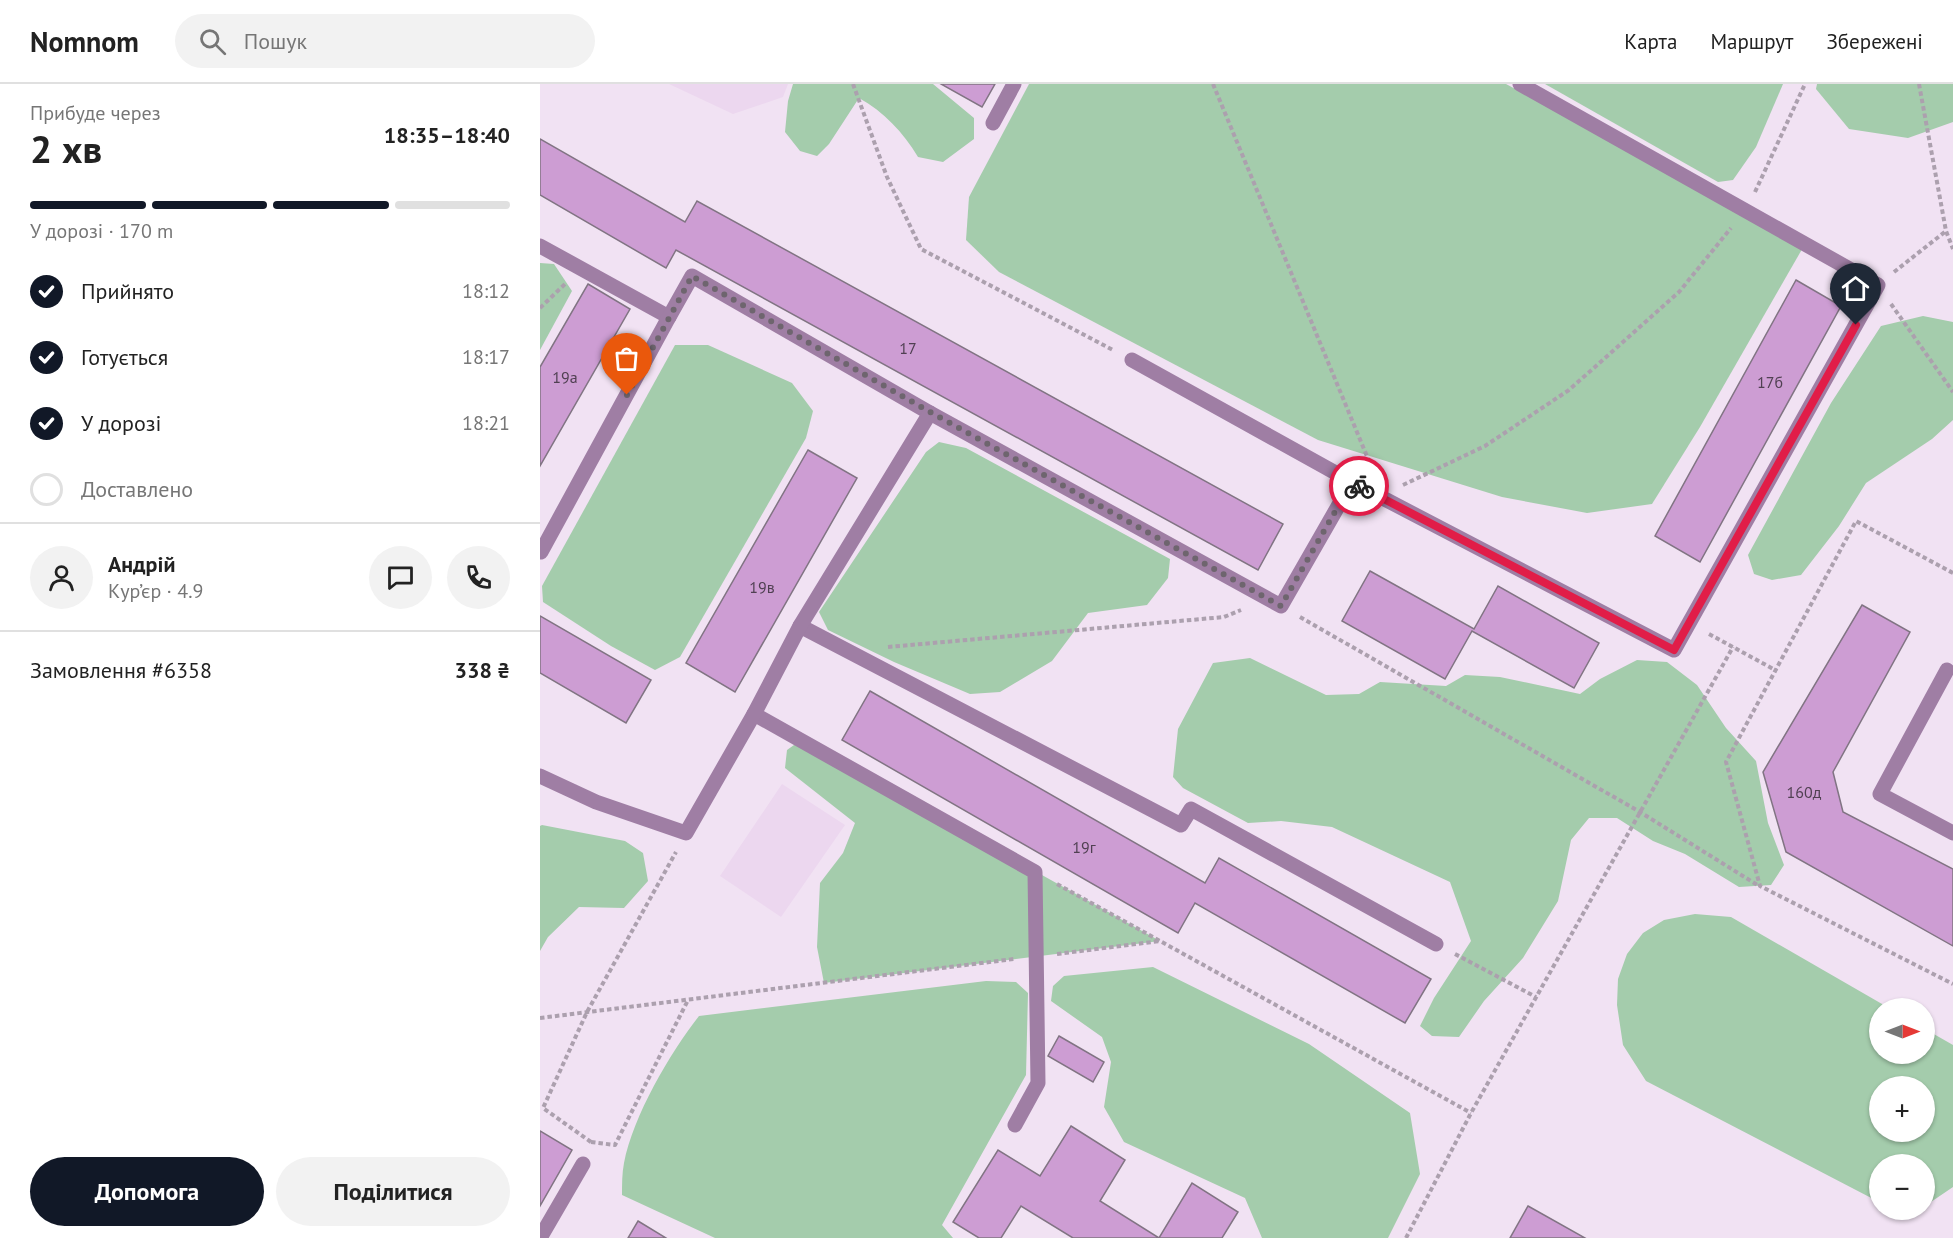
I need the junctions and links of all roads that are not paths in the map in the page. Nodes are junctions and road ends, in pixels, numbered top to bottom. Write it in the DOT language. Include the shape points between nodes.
graph roads {
  1 [pos="1014,84"];
  2 [pos="1520,84"];
  3 [pos="993,123"];
  4 [pos="540,246"];
  5 [pos="669,317"];
  6 [pos="1132,360"];
  7 [pos="930,412"];
  8 [pos="1352,482"];
  9 [pos="541,552"];
  10 [pos="800,626"];
  11 [pos="1947,670"];
  12 [pos="754,714"];
  13 [pos="541,778"];
  14 [pos="1953,833"];
  15 [pos="1436,944"];
  16 [pos="1015,1125"];
  17 [pos="583,1164"];
  18 [pos="540,1238"];
  1 -- 3 [label="lane"];
  2 -- 8 [label="lane" via="1878,285 1674,650"];
  4 -- 5 [label="lane"];
  5 -- 7 [label="lane" via="692,276"];
  5 -- 9 [label="lane"];
  6 -- 8 [label="lane"];
  7 -- 8 [label="lane" via="1274,602"];
  7 -- 10 [label="lane"];
  10 -- 12 [label="lane"];
  10 -- 15 [label="lane" via="1181,825 1191,809"];
  11 -- 14 [label="lane" via="1880,794"];
  12 -- 13 [label="lane" via="686,833"];
  12 -- 16 [label="lane" via="1035,872 1038,1083"];
  17 -- 18 [label="lane"];
}
